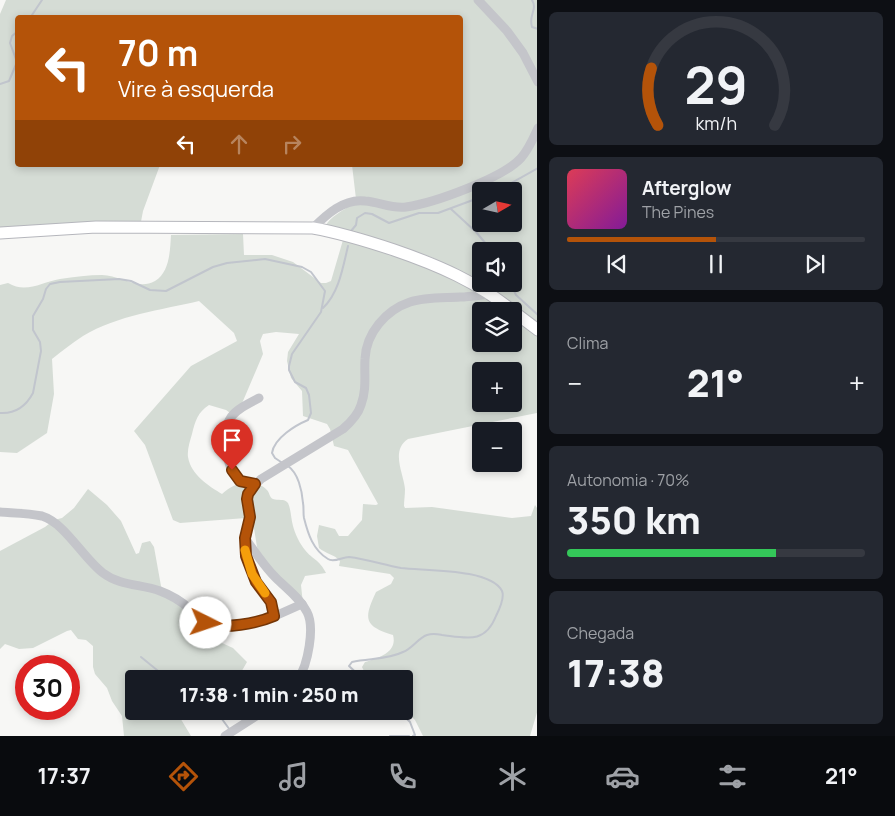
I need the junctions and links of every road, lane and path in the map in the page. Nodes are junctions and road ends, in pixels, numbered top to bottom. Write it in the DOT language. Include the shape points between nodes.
graph roads {
  1 [pos="478,0"];
  2 [pos="537,80"];
  3 [pos="537,130"];
  4 [pos="313,228"];
  5 [pos="0,233"];
  6 [pos="490,294"];
  7 [pos="500,302"];
  8 [pos="522,318"];
  9 [pos="537,329"];
  10 [pos="259,398"];
  11 [pos="255,484"];
  12 [pos="0,512"];
  13 [pos="245,538"];
  14 [pos="302,604"];
  15 [pos="274,616"];
  16 [pos="302,670"];
  17 [pos="250,720"];
  18 [pos="228,735"];
  1 -- 2 [label="street" via="507,31"];
  3 -- 4 [label="street" via="520,160 486,180 447,196 407,207 354,202 334,210"];
  4 -- 5 [label="main road" via="96,227"];
  4 -- 6 [label="main road" via="374,243 434,264"];
  6 -- 7 [label="main road"];
  6 -- 11 [label="street" via="415,301 386,316 368,342 366,382 356,415 343,429"];
  8 -- 9 [label="main road"];
  10 -- 11 [label="street" via="233,415 224,431 232,470 240,481"];
  11 -- 13 [label="street" via="248,494 250,517"];
  12 -- 15 [label="street" via="47,518 110,579 162,592 211,625 262,621"];
  13 -- 14 [label="street" via="260,560"];
  13 -- 15 [label="street" via="249,565 256,582 271,602"];
  14 -- 15 [label="street"];
  14 -- 16 [label="street" via="311,626"];
  17 -- 18 [label="street"];
}
